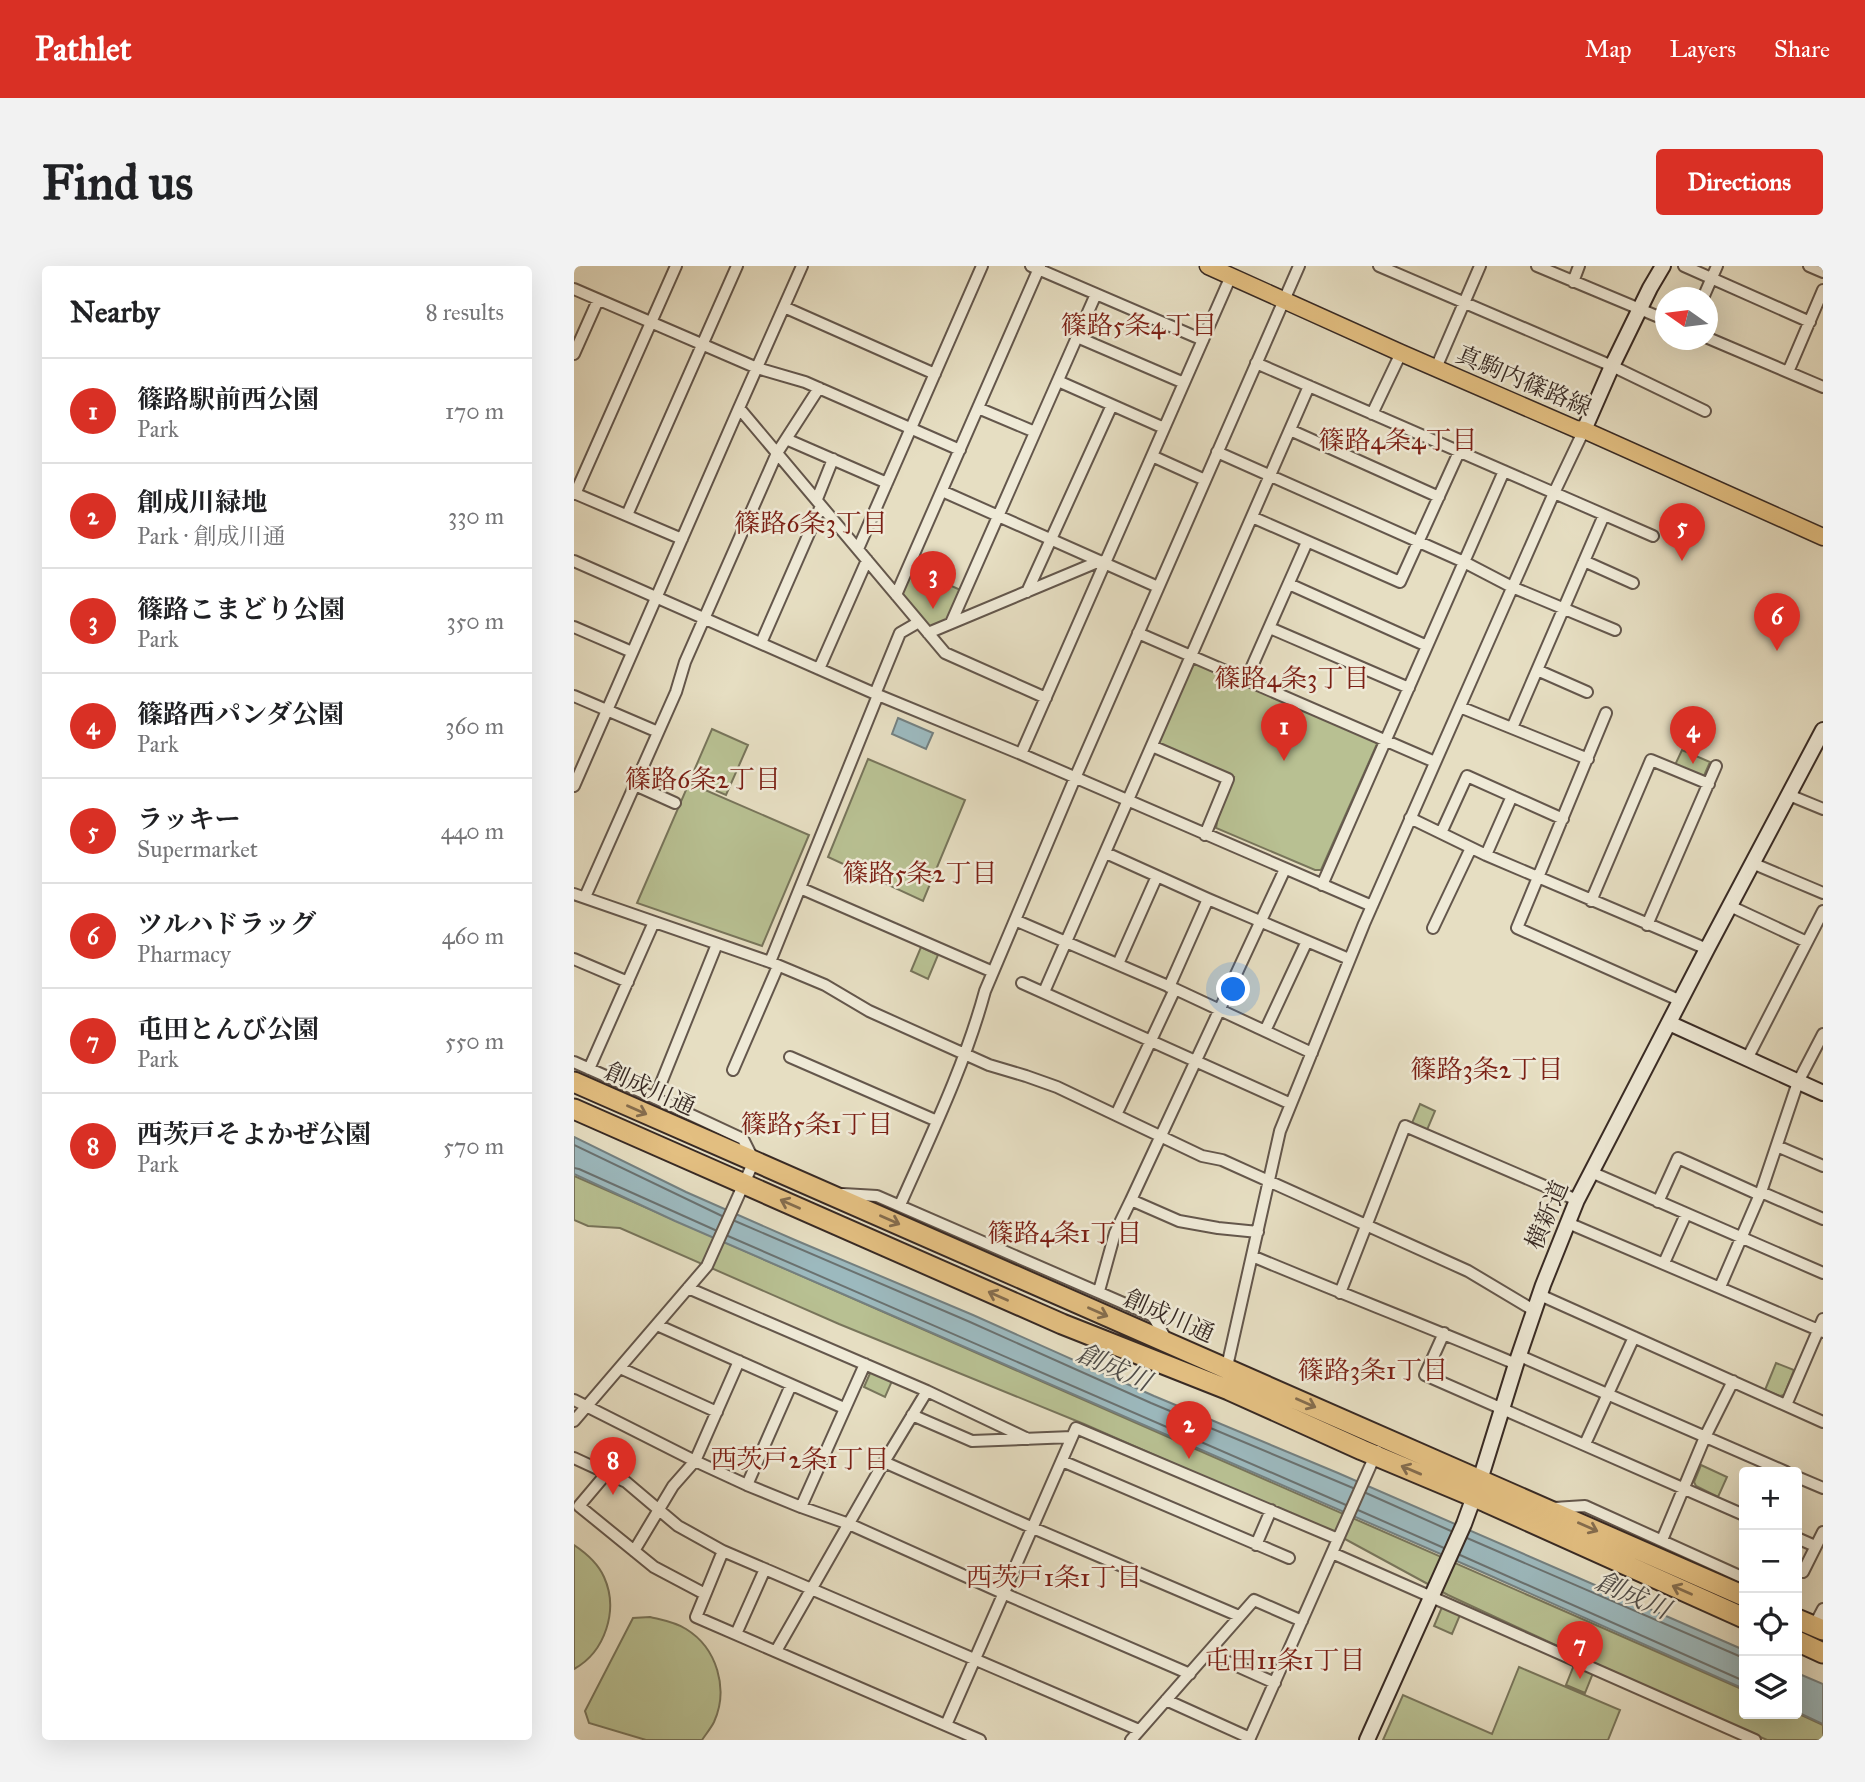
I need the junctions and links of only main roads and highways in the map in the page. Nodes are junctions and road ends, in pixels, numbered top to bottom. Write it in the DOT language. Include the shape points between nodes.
graph roads {
  1 [pos="1208,266"];
  2 [pos="1823,537"];
  3 [pos="574,1082"];
  4 [pos="574,1109"];
  5 [pos="1073,1301"];
  6 [pos="1062,1324"];
  7 [pos="1223,1378"];
  8 [pos="1477,1488"];
  9 [pos="1739,1594"];
  10 [pos="1739,1616"];
  11 [pos="1802,1643"];
  12 [pos="1823,1653"];
  1 -- 2 [label="main road, 真駒内篠路線"];
  3 -- 5 [label="highway, 創成川通, one-way"];
  6 -- 4 [label="highway, 創成川通, one-way" via="741,1190"];
  5 -- 6 [label="highway"];
  5 -- 7 [label="highway, 創成川通, one-way" via="1168,1343"];
  6 -- 7 [label="highway, 創成川通"];
  7 -- 8 [label="highway, 創成川通"];
  8 -- 9 [label="highway, 創成川通, one-way" via="1545,1508"];
  10 -- 8 [label="highway, 創成川通, one-way"];
  11 -- 12 [label="highway"];
}
